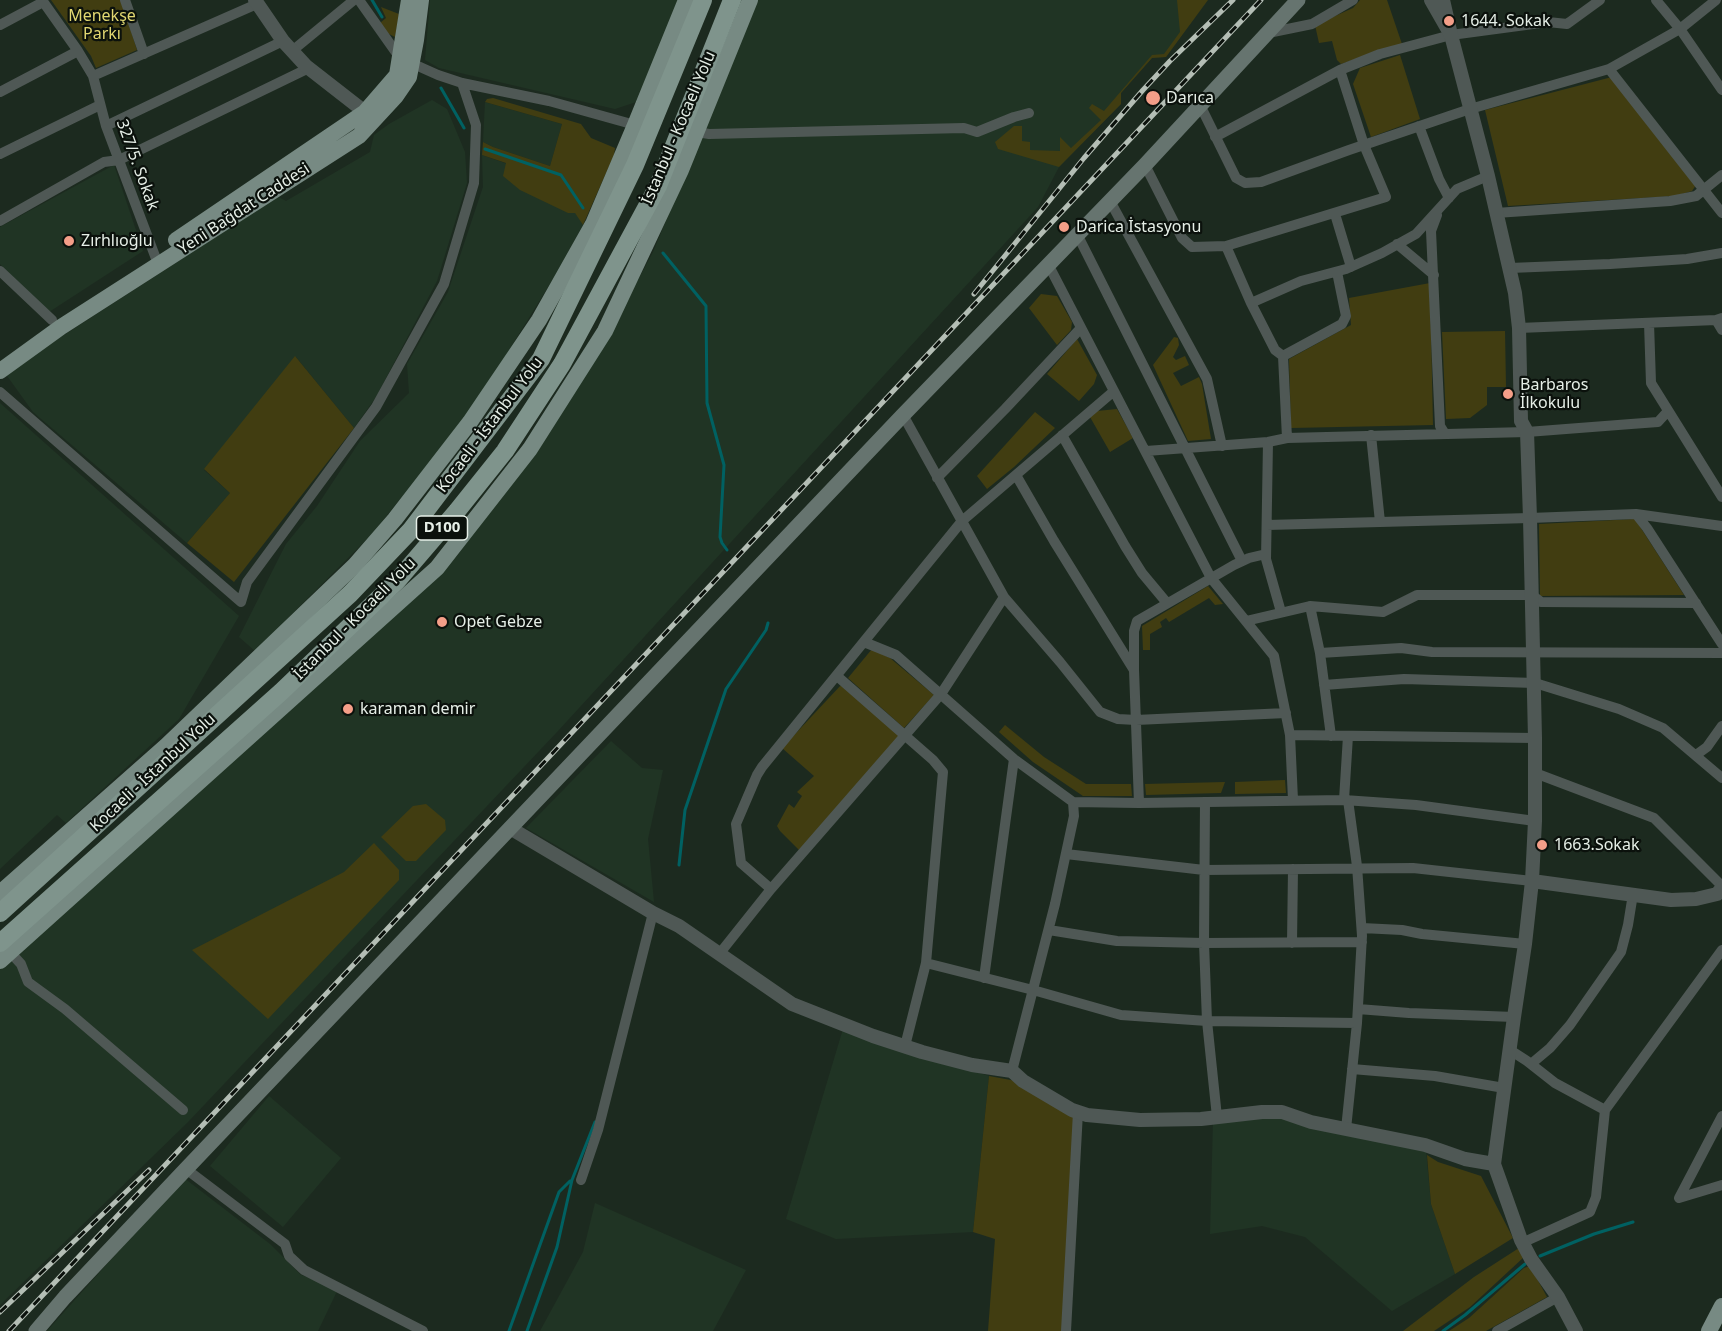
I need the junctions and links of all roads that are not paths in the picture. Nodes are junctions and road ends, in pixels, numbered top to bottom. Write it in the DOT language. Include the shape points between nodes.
graph roads {
  1 [pos="125,0"];
  2 [pos="354,0"];
  3 [pos="359,0"];
  4 [pos="409,0"];
  5 [pos="422,0"];
  6 [pos="686,0"];
  7 [pos="703,0"];
  8 [pos="732,0"];
  9 [pos="750,0"];
  10 [pos="1298,0"];
  11 [pos="1353,0"];
  12 [pos="1436,0"];
  13 [pos="1599,0"];
  14 [pos="1656,0"];
  15 [pos="1716,0"];
  16 [pos="43,1"];
  17 [pos="256,2"];
  18 [pos="0,25"];
  19 [pos="1680,29"];
  20 [pos="1268,33"];
  21 [pos="1451,35"];
  22 [pos="287,46"];
  23 [pos="78,51"];
  24 [pos="144,54"];
  25 [pos="406,60"];
  26 [pos="309,68"];
  27 [pos="1609,69"];
  28 [pos="1340,70"];
  29 [pos="93,76"];
  30 [pos="462,83"];
  31 [pos="1720,85"];
  32 [pos="0,92"];
  33 [pos="100,105"];
  34 [pos="1200,105"];
  35 [pos="1470,109"];
  36 [pos="365,112"];
  37 [pos="1029,113"];
  38 [pos="635,125"];
  39 [pos="106,126"];
  40 [pos="1419,126"];
  41 [pos="697,132"];
  42 [pos="1215,137"];
  43 [pos="1364,145"];
  44 [pos="0,154"];
  45 [pos="118,160"];
  46 [pos="1145,165"];
  47 [pos="1722,175"];
  48 [pos="1488,176"];
  49 [pos="1703,190"];
  50 [pos="1449,198"];
  51 [pos="1110,201"];
  52 [pos="1439,209"];
  53 [pos="1496,213"];
  54 [pos="1722,213"];
  55 [pos="1335,214"];
  56 [pos="0,221"];
  57 [pos="1077,234"];
  58 [pos="1397,244"];
  59 [pos="1226,246"];
  60 [pos="1722,253"];
  61 [pos="156,259"];
  62 [pos="1048,264"];
  63 [pos="1351,267"];
  64 [pos="1510,268"];
  65 [pos="0,271"];
  66 [pos="1337,272"];
  67 [pos="1434,276"];
  68 [pos="1251,303"];
  69 [pos="1719,319"];
  70 [pos="52,320"];
  71 [pos="1649,323"];
  72 [pos="1082,328"];
  73 [pos="1519,328"];
  74 [pos="1722,330"];
  75 [pos="1283,356"];
  76 [pos="0,357"];
  77 [pos="0,371"];
  78 [pos="1114,391"];
  79 [pos="0,392"];
  80 [pos="1668,411"];
  81 [pos="903,415"];
  82 [pos="1527,432"];
  83 [pos="1446,434"];
  84 [pos="1062,435"];
  85 [pos="1371,435"];
  86 [pos="1287,438"];
  87 [pos="1268,442"];
  88 [pos="1222,446"];
  89 [pos="1185,448"];
  90 [pos="1146,451"];
  91 [pos="1016,475"];
  92 [pos="937,478"];
  93 [pos="1722,497"];
  94 [pos="1636,514"];
  95 [pos="1530,518"];
  96 [pos="962,521"];
  97 [pos="1380,522"];
  98 [pos="1267,525"];
  99 [pos="1722,526"];
  100 [pos="1266,554"];
  101 [pos="1242,561"];
  102 [pos="1211,578"];
  103 [pos="1532,595"];
  104 [pos="1004,597"];
  105 [pos="1167,603"];
  106 [pos="1696,603"];
  107 [pos="1310,606"];
  108 [pos="1281,612"];
  109 [pos="1246,621"];
  110 [pos="864,642"];
  111 [pos="1722,644"];
  112 [pos="1320,653"];
  113 [pos="1534,653"];
  114 [pos="1722,653"];
  115 [pos="1134,669"];
  116 [pos="837,676"];
  117 [pos="1535,683"];
  118 [pos="1324,685"];
  119 [pos="941,694"];
  120 [pos="1286,713"];
  121 [pos="1136,720"];
  122 [pos="1722,726"];
  123 [pos="1290,735"];
  124 [pos="1332,735"];
  125 [pos="905,736"];
  126 [pos="1348,736"];
  127 [pos="1535,738"];
  128 [pos="1696,755"];
  129 [pos="1014,759"];
  130 [pos="1535,773"];
  131 [pos="1722,778"];
  132 [pos="1293,800"];
  133 [pos="1346,800"];
  134 [pos="1073,802"];
  135 [pos="1204,802"];
  136 [pos="1139,803"];
  137 [pos="1535,821"];
  138 [pos="510,828"];
  139 [pos="1066,854"];
  140 [pos="1293,869"];
  141 [pos="1357,869"];
  142 [pos="1204,870"];
  143 [pos="1532,881"];
  144 [pos="771,889"];
  145 [pos="0,892"];
  146 [pos="1721,893"];
  147 [pos="1633,894"];
  148 [pos="0,913"];
  149 [pos="653,913"];
  150 [pos="1362,928"];
  151 [pos="1049,930"];
  152 [pos="1362,942"];
  153 [pos="1204,943"];
  154 [pos="1292,943"];
  155 [pos="1525,944"];
  156 [pos="1722,950"];
  157 [pos="3,952"];
  158 [pos="720,953"];
  159 [pos="926,963"];
  160 [pos="984,978"];
  161 [pos="1033,990"];
  162 [pos="1358,1009"];
  163 [pos="1514,1017"];
  164 [pos="1208,1021"];
  165 [pos="1357,1023"];
  166 [pos="905,1046"];
  167 [pos="1510,1050"];
  168 [pos="1531,1064"];
  169 [pos="1352,1069"];
  170 [pos="1012,1071"];
  171 [pos="1504,1088"];
  172 [pos="183,1110"];
  173 [pos="1605,1110"];
  174 [pos="1078,1112"];
  175 [pos="1722,1116"];
  176 [pos="1217,1117"];
  177 [pos="1346,1129"];
  178 [pos="1494,1164"];
  179 [pos="186,1169"];
  180 [pos="580,1180"];
  181 [pos="1722,1185"];
  182 [pos="1521,1240"];
  183 [pos="1558,1297"];
  184 [pos="1722,1306"];
  185 [pos="36,1331"];
  186 [pos="423,1331"];
  187 [pos="1066,1331"];
  188 [pos="1497,1331"];
  189 [pos="1576,1331"];
  190 [pos="1709,1331"];
  1 -- 24 [label="street"];
  2 -- 22 [label="street"];
  3 -- 25 [label="street"];
  4 -- 25 [label="main road, Yeni Bağdat Caddesi"];
  5 -- 25 [label="main road, Yeni Bağdat Caddesi"];
  6 -- 38 [label="main road"];
  7 -- 148 [label="highway, Kocaeli - İstanbul Yolu / D100" via="635,165 541,359 411,530 350,594"];
  8 -- 157 [label="highway, İstanbul - Kocaeli Yolu / D100" via="658,186 562,364 506,451 397,581"];
  9 -- 41 [label="main road"];
  10 -- 20 [label="main road"];
  11 -- 20 [label="street" via="1312,24"];
  12 -- 21 [label="street"];
  13 -- 21 [label="street" via="1567,24 1548,22"];
  14 -- 19 [label="street"];
  15 -- 19 [label="street"];
  16 -- 18 [label="street"];
  16 -- 23 [label="street, 327/5. Sokak"];
  17 -- 22 [label="street"];
  17 -- 24 [label="street"];
  19 -- 27 [label="street"];
  19 -- 31 [label="street"];
  20 -- 34 [label="main road"];
  21 -- 28 [label="street" via="1380,54"];
  21 -- 35 [label="street"];
  22 -- 26 [label="street"];
  22 -- 39 [label="street"];
  23 -- 29 [label="street, 327/5. Sokak"];
  23 -- 32 [label="street"];
  24 -- 29 [label="street"];
  25 -- 30 [label="street"];
  25 -- 36 [label="main road, Yeni Bağdat Caddesi"];
  25 -- 61 [label="main road, Yeni Bağdat Caddesi" via="409,77 359,136"];
  26 -- 36 [label="street"];
  26 -- 45 [label="street"];
  27 -- 35 [label="street"];
  27 -- 49 [label="street"];
  28 -- 42 [label="street"];
  28 -- 43 [label="street"];
  29 -- 33 [label="street, 327/5. Sokak"];
  30 -- 38 [label="street" via="549,101"];
  30 -- 79 [label="street" via="476,125 474,183 444,284 376,407 247,582 242,602"];
  33 -- 39 [label="street, 327/5. Sokak"];
  33 -- 44 [label="street"];
  34 -- 42 [label="street"];
  34 -- 46 [label="main road"];
  35 -- 40 [label="street"];
  35 -- 48 [label="street"];
  36 -- 61 [label="main road, Yeni Bağdat Caddesi"];
  37 -- 41 [label="street" via="977,132 964,128"];
  38 -- 145 [label="main road" via="592,224 539,320 470,422 395,519 355,565 166,746"];
  39 -- 45 [label="street, 327/5. Sokak"];
  40 -- 43 [label="street"];
  40 -- 50 [label="street"];
  41 -- 157 [label="main road" via="605,331 530,449 437,568"];
  42 -- 43 [label="street" via="1236,178 1245,183 1261,182"];
  43 -- 55 [label="street" via="1386,197"];
  45 -- 56 [label="street" via="104,162"];
  45 -- 61 [label="street, 327/5. Sokak"];
  46 -- 51 [label="main road"];
  46 -- 59 [label="street" via="1182,238 1192,247"];
  47 -- 49 [label="street"];
  48 -- 50 [label="street" via="1457,189"];
  48 -- 53 [label="street"];
  49 -- 53 [label="street" via="1696,196 1670,201"];
  49 -- 54 [label="street"];
  50 -- 52 [label="street"];
  51 -- 57 [label="main road"];
  51 -- 88 [label="street" via="1207,379"];
  52 -- 58 [label="street" via="1416,234"];
  52 -- 67 [label="street" via="1431,231"];
  53 -- 64 [label="street"];
  55 -- 59 [label="street"];
  55 -- 63 [label="street"];
  57 -- 62 [label="main road"];
  57 -- 89 [label="street"];
  58 -- 63 [label="street"];
  58 -- 67 [label="street"];
  59 -- 68 [label="street"];
  60 -- 64 [label="street" via="1687,259"];
  61 -- 70 [label="main road, Yeni Bağdat Caddesi"];
  61 -- 77 [label="main road, Yeni Bağdat Caddesi"];
  62 -- 72 [label="street"];
  62 -- 81 [label="main road"];
  63 -- 66 [label="street"];
  64 -- 73 [label="street"];
  65 -- 70 [label="street"];
  66 -- 68 [label="street" via="1301,281"];
  66 -- 75 [label="street" via="1346,316 1342,324"];
  67 -- 83 [label="street" via="1440,426"];
  68 -- 75 [label="street" via="1275,350"];
  69 -- 71 [label="street"];
  69 -- 74 [label="street"];
  70 -- 76 [label="main road, Yeni Bağdat Caddesi"];
  71 -- 73 [label="street"];
  71 -- 80 [label="street" via="1651,383"];
  72 -- 78 [label="street"];
  72 -- 92 [label="street"];
  73 -- 82 [label="street" via="1521,421"];
  75 -- 86 [label="street"];
  78 -- 84 [label="street"];
  78 -- 90 [label="street"];
  80 -- 82 [label="street" via="1658,422"];
  80 -- 93 [label="street"];
  81 -- 92 [label="street"];
  81 -- 138 [label="main road"];
  82 -- 83 [label="street"];
  82 -- 95 [label="street"];
  83 -- 85 [label="street"];
  84 -- 91 [label="street"];
  84 -- 105 [label="street" via="1125,546"];
  85 -- 86 [label="street"];
  85 -- 97 [label="street"];
  86 -- 87 [label="street"];
  87 -- 88 [label="street"];
  87 -- 98 [label="street"];
  88 -- 89 [label="street"];
  89 -- 90 [label="street"];
  89 -- 101 [label="street"];
  90 -- 102 [label="street"];
  91 -- 96 [label="street"];
  91 -- 115 [label="street"];
  92 -- 96 [label="street"];
  94 -- 95 [label="street"];
  94 -- 99 [label="street"];
  94 -- 106 [label="street"];
  95 -- 97 [label="street"];
  95 -- 103 [label="street"];
  96 -- 104 [label="street"];
  96 -- 110 [label="street"];
  97 -- 98 [label="street"];
  98 -- 100 [label="street"];
  100 -- 101 [label="street"];
  100 -- 108 [label="street"];
  101 -- 102 [label="street"];
  102 -- 105 [label="street"];
  102 -- 109 [label="street"];
  103 -- 106 [label="street" via="1542,602"];
  103 -- 107 [label="street" via="1417,595 1383,612"];
  103 -- 113 [label="street"];
  104 -- 119 [label="street"];
  104 -- 121 [label="street" via="1100,712"];
  105 -- 115 [label="street" via="1137,621"];
  106 -- 111 [label="street"];
  107 -- 108 [label="street"];
  107 -- 112 [label="street"];
  108 -- 109 [label="street"];
  109 -- 120 [label="street" via="1274,656"];
  110 -- 116 [label="street"];
  110 -- 119 [label="street" via="896,655"];
  112 -- 113 [label="street" via="1401,648"];
  112 -- 118 [label="street"];
  113 -- 114 [label="street"];
  113 -- 117 [label="street"];
  115 -- 121 [label="street"];
  116 -- 125 [label="street"];
  116 -- 144 [label="street" via="762,766 736,824 741,863"];
  117 -- 118 [label="street" via="1404,679"];
  117 -- 127 [label="street"];
  117 -- 128 [label="street" via="1619,709 1663,728"];
  118 -- 124 [label="street"];
  119 -- 125 [label="street"];
  119 -- 129 [label="street"];
  120 -- 121 [label="street"];
  120 -- 123 [label="street"];
  121 -- 136 [label="street"];
  122 -- 128 [label="street"];
  123 -- 124 [label="street"];
  123 -- 132 [label="street"];
  124 -- 126 [label="street"];
  125 -- 144 [label="street"];
  125 -- 159 [label="street" via="943,772"];
  126 -- 127 [label="street"];
  126 -- 133 [label="street"];
  127 -- 130 [label="street"];
  128 -- 131 [label="street"];
  129 -- 134 [label="street"];
  129 -- 160 [label="street"];
  130 -- 137 [label="street"];
  130 -- 146 [label="street" via="1654,818"];
  132 -- 133 [label="street"];
  132 -- 135 [label="street"];
  133 -- 137 [label="street"];
  133 -- 141 [label="street"];
  134 -- 136 [label="street"];
  134 -- 139 [label="street"];
  135 -- 136 [label="street"];
  135 -- 142 [label="street"];
  137 -- 143 [label="street"];
  138 -- 149 [label="street"];
  138 -- 179 [label="main road"];
  139 -- 142 [label="street"];
  139 -- 151 [label="street"];
  140 -- 141 [label="street"];
  140 -- 142 [label="street"];
  140 -- 154 [label="street"];
  141 -- 143 [label="street" via="1413,868"];
  141 -- 150 [label="street"];
  142 -- 153 [label="street"];
  143 -- 147 [label="street"];
  143 -- 155 [label="street"];
  144 -- 158 [label="street"];
  146 -- 147 [label="street" via="1671,900"];
  147 -- 168 [label="street" via="1621,952 1570,1025"];
  149 -- 158 [label="street"];
  149 -- 180 [label="street" via="598,1130"];
  150 -- 152 [label="street"];
  150 -- 155 [label="street"];
  151 -- 153 [label="street" via="1117,941"];
  151 -- 161 [label="street"];
  152 -- 154 [label="street"];
  152 -- 162 [label="street"];
  153 -- 154 [label="street"];
  153 -- 164 [label="street"];
  155 -- 163 [label="street"];
  156 -- 173 [label="street"];
  157 -- 172 [label="street" via="21,963 28,982"];
  158 -- 166 [label="street" via="792,1004"];
  159 -- 160 [label="street"];
  159 -- 166 [label="street"];
  160 -- 161 [label="street"];
  161 -- 164 [label="street" via="1121,1015"];
  161 -- 170 [label="street"];
  162 -- 163 [label="street"];
  162 -- 165 [label="street"];
  163 -- 167 [label="street"];
  164 -- 165 [label="street"];
  164 -- 176 [label="street"];
  165 -- 169 [label="street"];
  166 -- 170 [label="street" via="972,1065"];
  167 -- 168 [label="street"];
  167 -- 171 [label="street"];
  168 -- 173 [label="street" via="1555,1083"];
  169 -- 171 [label="street" via="1435,1076"];
  169 -- 177 [label="street"];
  170 -- 174 [label="street"];
  171 -- 178 [label="street"];
  173 -- 182 [label="street" via="1596,1197 1590,1212"];
  174 -- 176 [label="street" via="1140,1120"];
  174 -- 187 [label="street"];
  175 -- 181 [label="street" via="1679,1198"];
  176 -- 177 [label="street" via="1282,1112"];
  177 -- 178 [label="street"];
  178 -- 182 [label="street"];
  179 -- 185 [label="main road"];
  179 -- 186 [label="street" via="285,1244 289,1256 304,1270"];
  182 -- 183 [label="street"];
  183 -- 188 [label="street"];
  183 -- 189 [label="street"];
  184 -- 190 [label="main road"];
}
